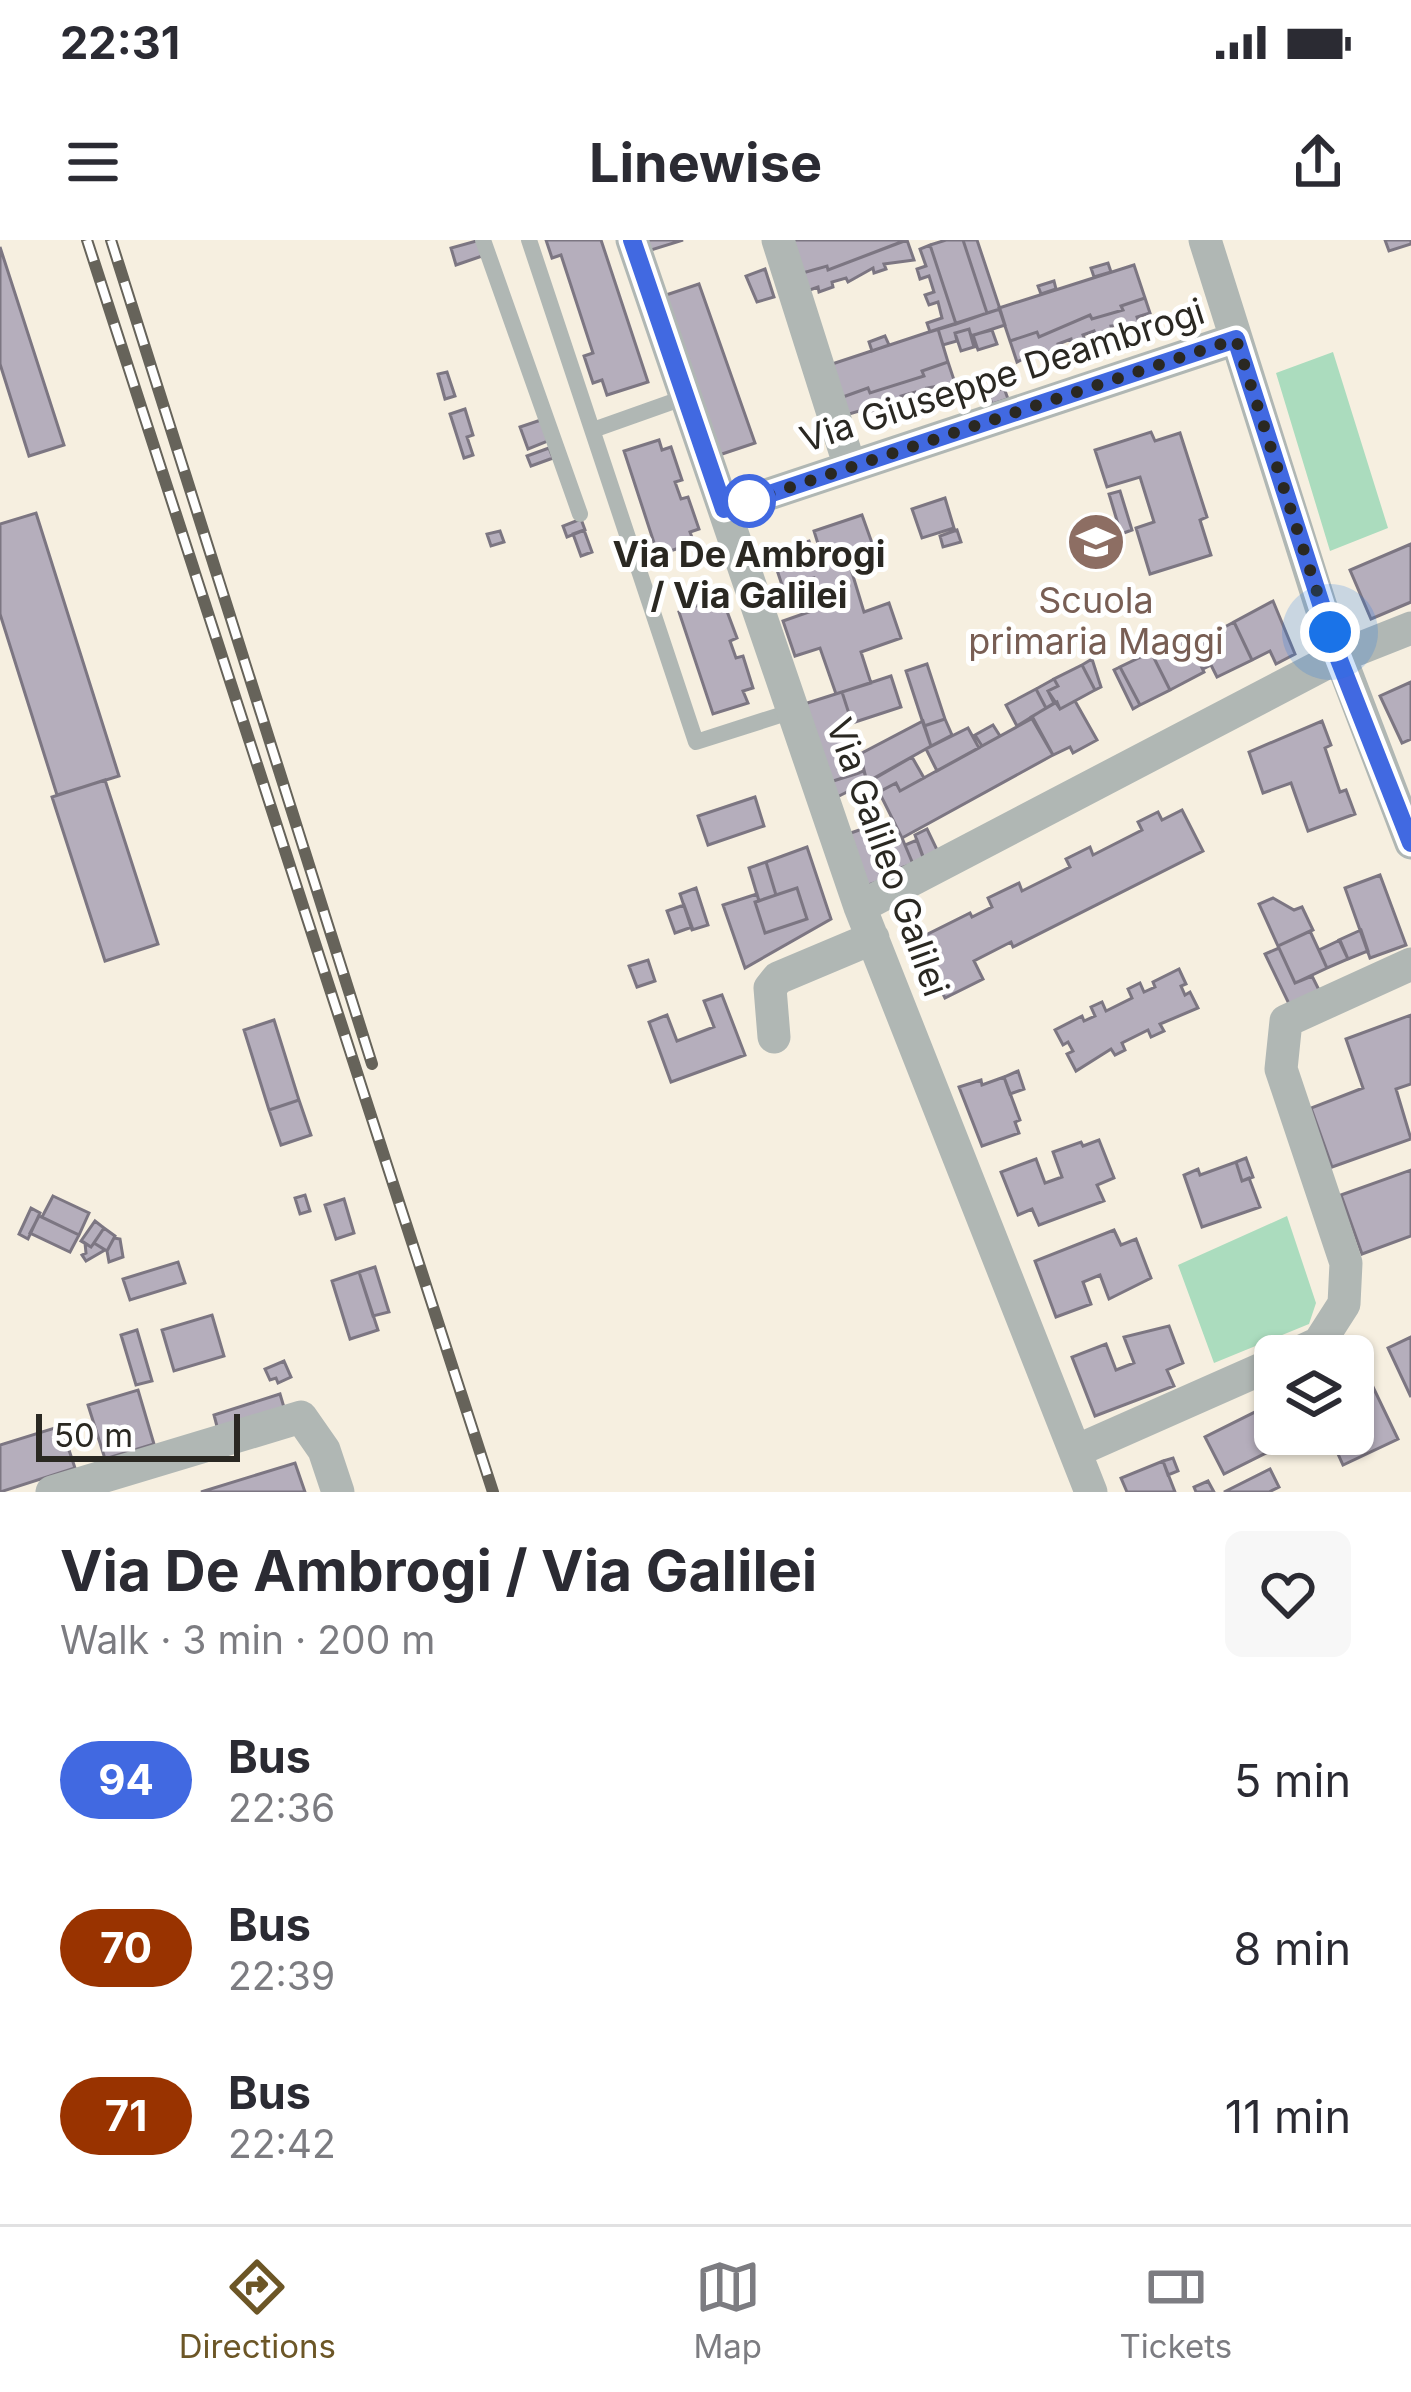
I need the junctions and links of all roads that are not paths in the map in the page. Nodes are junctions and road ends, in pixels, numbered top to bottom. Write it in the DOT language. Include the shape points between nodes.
graph roads {
  1 [pos="483,240"];
  2 [pos="529,240"];
  3 [pos="632,240"];
  4 [pos="778,240"];
  5 [pos="1205,240"];
  6 [pos="1236,339"];
  7 [pos="686,397"];
  8 [pos="593,430"];
  9 [pos="850,466"];
  10 [pos="724,509"];
  11 [pos="580,514"];
  12 [pos="1411,628"];
  13 [pos="1338,657"];
  14 [pos="793,711"];
  15 [pos="1411,843"];
  16 [pos="867,922"];
  17 [pos="1411,964"];
  18 [pos="774,1037"];
  19 [pos="1324,1335"];
  20 [pos="1254,1372"];
  21 [pos="1076,1451"];
  22 [pos="52,1492"];
  23 [pos="338,1492"];
  24 [pos="1091,1492"];
  1 -- 11 [label="lane"];
  2 -- 8 [label="lane"];
  3 -- 7 [label="street, Via Galileo Galilei"];
  4 -- 9 [label="street"];
  5 -- 6 [label="street"];
  6 -- 9 [label="street, Via Giuseppe Deambrogi"];
  6 -- 13 [label="street"];
  7 -- 8 [label="lane"];
  7 -- 10 [label="street, Via Galileo Galilei"];
  8 -- 14 [label="lane" via="696,742"];
  9 -- 10 [label="street, Via Giuseppe Deambrogi"];
  10 -- 14 [label="street, Via Galileo Galilei"];
  12 -- 13 [label="street"];
  13 -- 15 [label="street"];
  13 -- 16 [label="street"];
  14 -- 16 [label="street, Via Galileo Galilei"];
  16 -- 18 [label="street" via="778,978 770,988"];
  16 -- 21 [label="street, Via Galileo Galilei"];
  17 -- 19 [label="street" via="1286,1021 1281,1069 1346,1263 1344,1304"];
  20 -- 21 [label="street"];
  21 -- 24 [label="street, Via Galileo Galilei"];
  22 -- 23 [label="street" via="302,1417 325,1450"];
}
